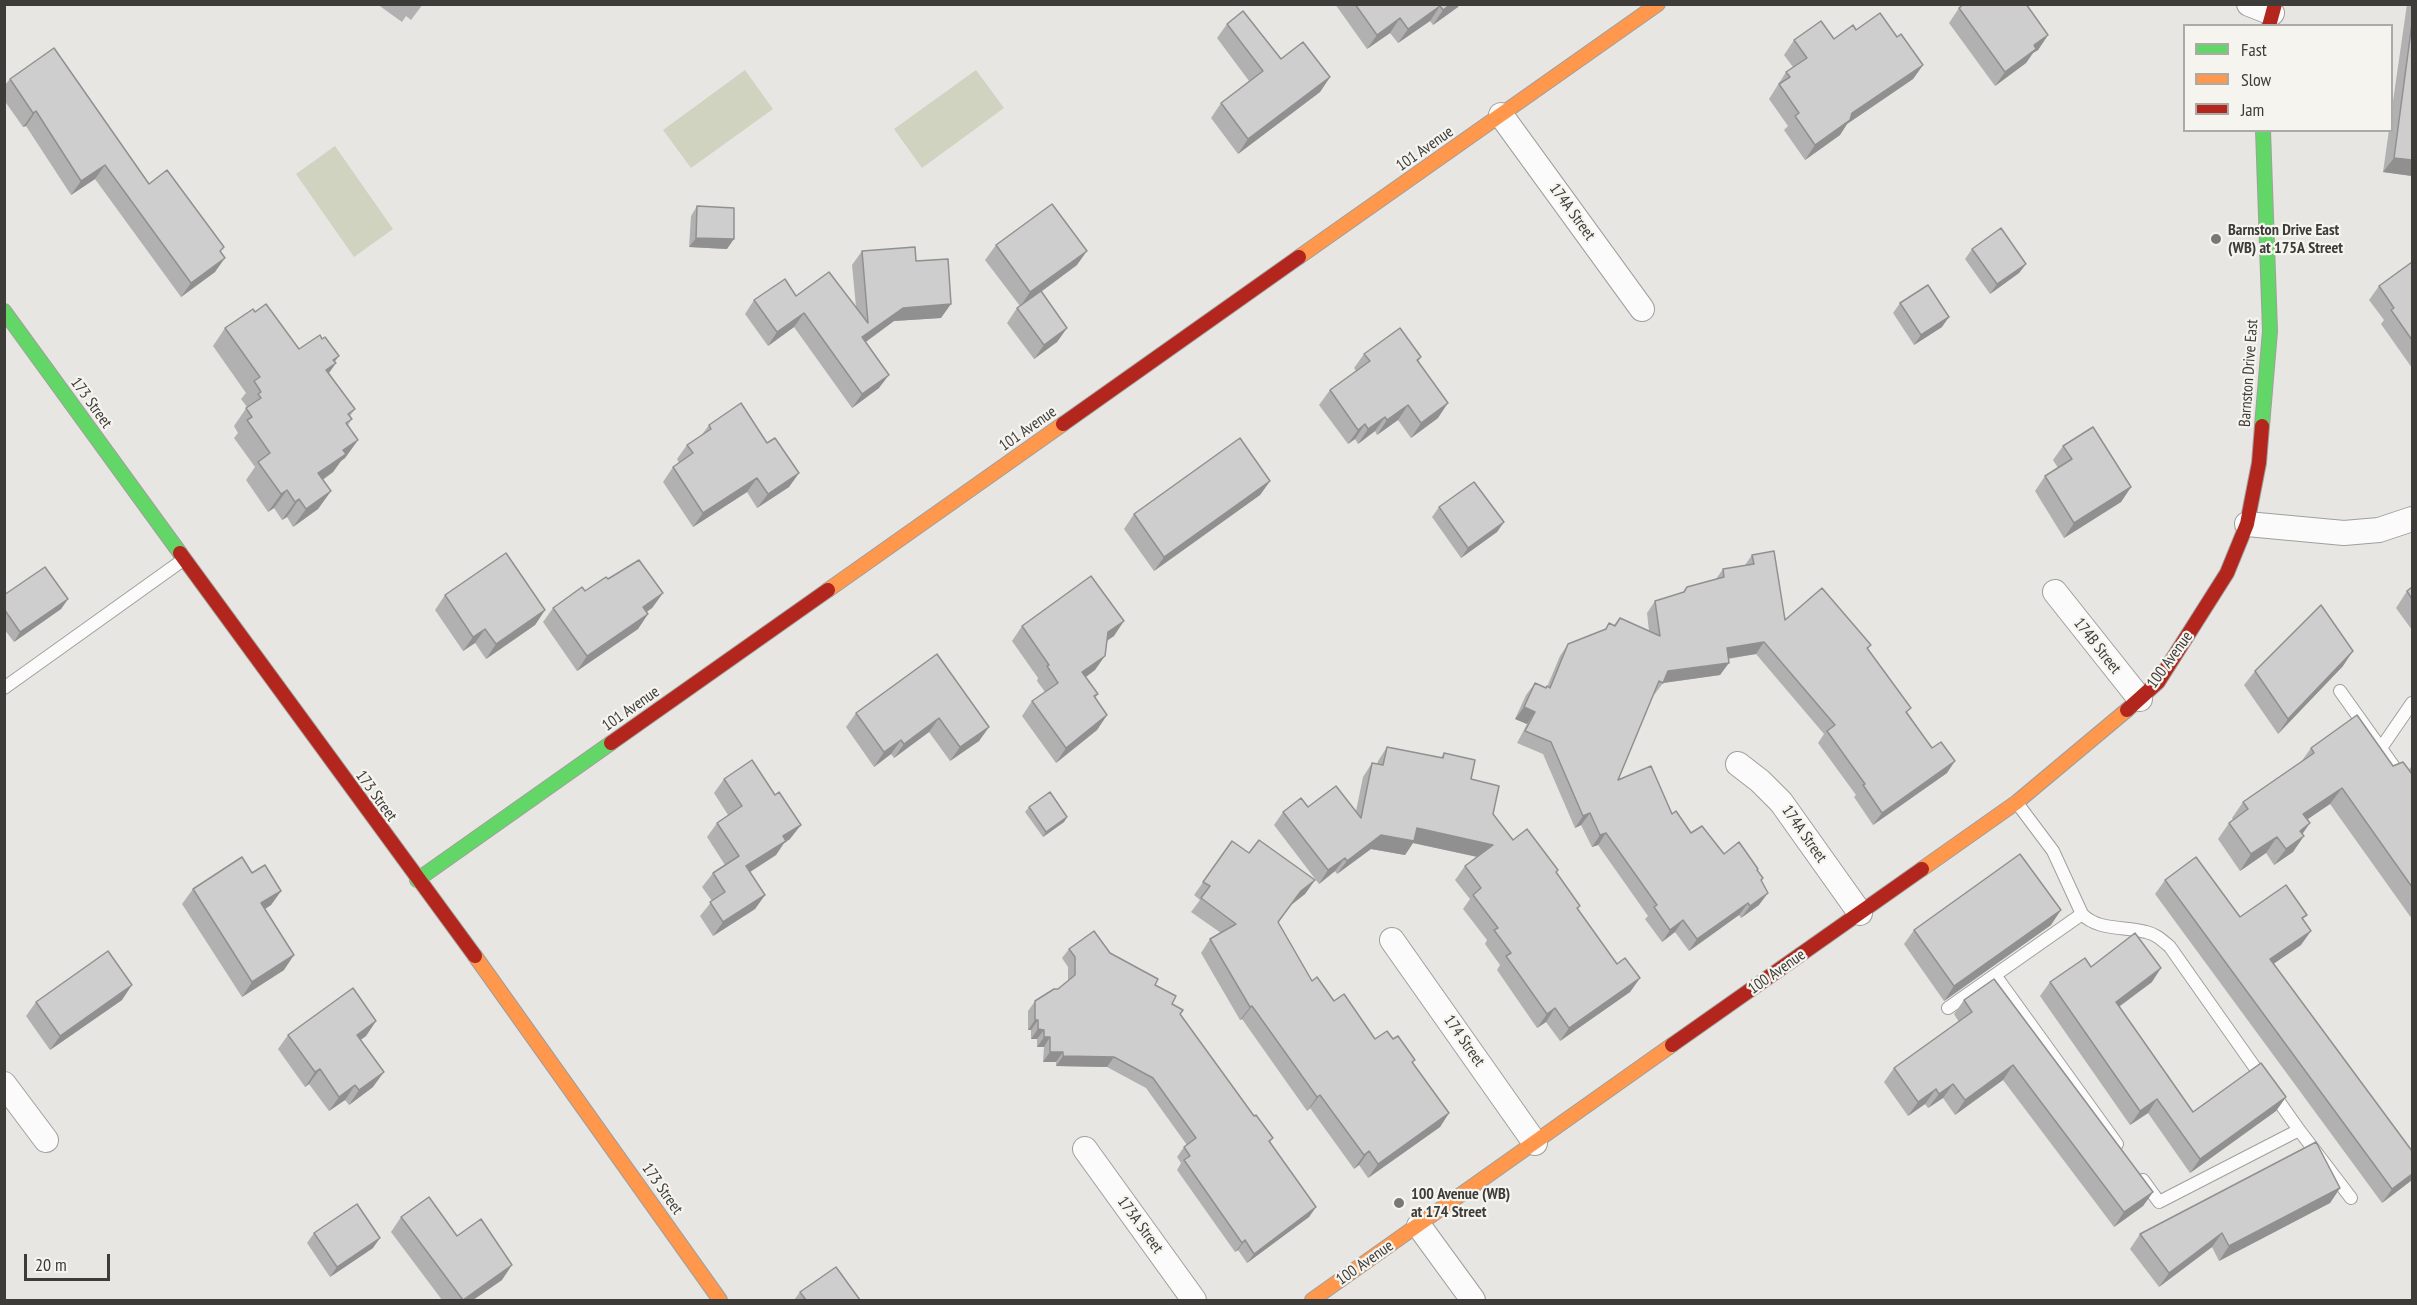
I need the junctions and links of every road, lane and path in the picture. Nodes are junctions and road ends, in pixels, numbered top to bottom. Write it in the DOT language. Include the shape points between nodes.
graph roads {
  1 [pos="1658,4"];
  2 [pos="2249,4"];
  3 [pos="2272,14"];
  4 [pos="1501,115"];
  5 [pos="2263,132"];
  6 [pos="1642,309"];
  7 [pos="4,311"];
  8 [pos="2412,519"];
  9 [pos="2247,524"];
  10 [pos="184,559"];
  11 [pos="2055,592"];
  12 [pos="2206,608"];
  13 [pos="4,688"];
  14 [pos="2340,690"];
  15 [pos="2139,699"];
  16 [pos="2412,703"];
  17 [pos="2381,748"];
  18 [pos="1738,764"];
  19 [pos="2412,792"];
  20 [pos="2017,802"];
  21 [pos="417,880"];
  22 [pos="1860,913"];
  23 [pos="2082,914"];
  24 [pos="1392,940"];
  25 [pos="1995,975"];
  26 [pos="1948,1008"];
  27 [pos="4,1084"];
  28 [pos="2299,1130"];
  29 [pos="46,1140"];
  30 [pos="1535,1143"];
  31 [pos="1085,1149"];
  32 [pos="2125,1155"];
  33 [pos="2138,1173"];
  34 [pos="2351,1198"];
  35 [pos="1419,1226"];
  36 [pos="720,1300"];
  37 [pos="1194,1300"];
  38 [pos="1312,1300"];
  39 [pos="1473,1300"];
  1 -- 4 [label="street, 101 Avenue"];
  2 -- 3 [label="street"];
  4 -- 6 [label="street, 174A Street"];
  4 -- 21 [label="street, 101 Avenue"];
  5 -- 9 [label="street, Barnston Drive East" via="2270,331 2259,463"];
  7 -- 10 [label="street, 173 Street"];
  8 -- 9 [label="street" via="2379,530 2344,533"];
  9 -- 12 [label="street, Barnston Drive East" via="2227,573"];
  10 -- 13 [label="lane"];
  10 -- 21 [label="street, 173 Street"];
  11 -- 15 [label="street, 174B Street"];
  12 -- 15 [label="street, 100 Avenue" via="2158,682"];
  14 -- 17 [label="lane"];
  15 -- 20 [label="street, 100 Avenue"];
  16 -- 17 [label="lane"];
  17 -- 19 [label="lane"];
  18 -- 22 [label="street, 174A Street" via="1781,801"];
  20 -- 22 [label="street, 100 Avenue"];
  20 -- 23 [label="lane" via="2053,851"];
  21 -- 36 [label="street, 173 Street"];
  22 -- 30 [label="street, 100 Avenue"];
  23 -- 25 [label="lane"];
  23 -- 28 [label="lane" via="2090,922 2145,931 2170,947"];
  24 -- 30 [label="street, 174 Street"];
  25 -- 26 [label="lane"];
  25 -- 32 [label="lane"];
  27 -- 29 [label="street"];
  28 -- 33 [label="lane" via="2159,1202"];
  28 -- 34 [label="lane"];
  30 -- 35 [label="street, 100 Avenue"];
  31 -- 37 [label="street, 173A Street"];
  35 -- 38 [label="street, 100 Avenue"];
  35 -- 39 [label="street"];
}
